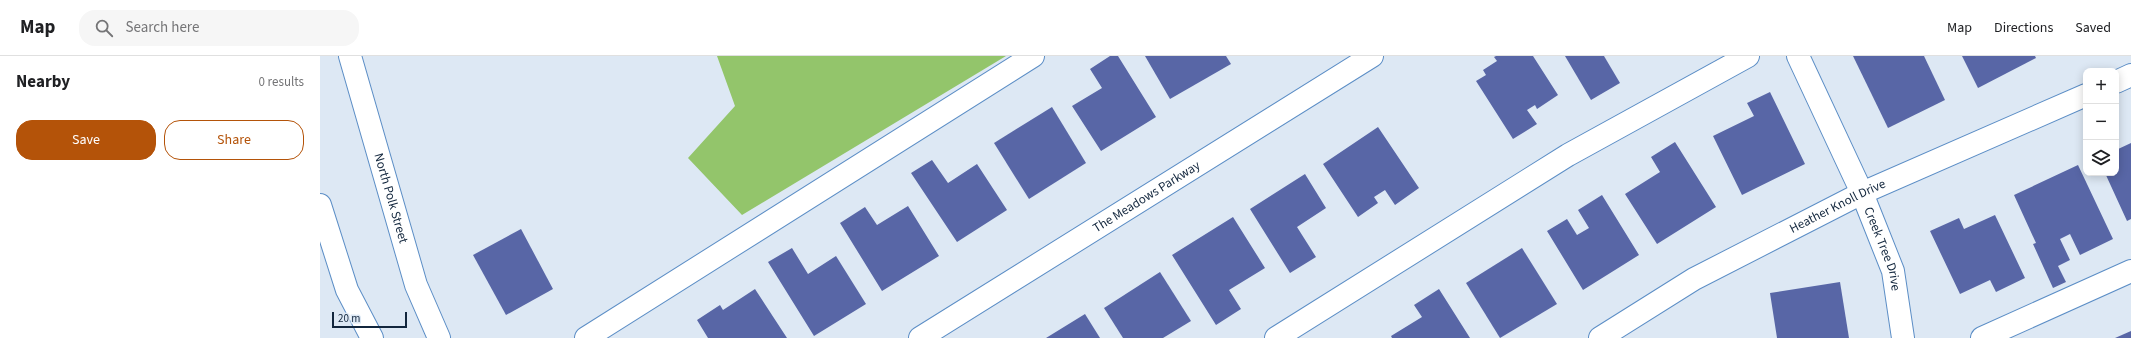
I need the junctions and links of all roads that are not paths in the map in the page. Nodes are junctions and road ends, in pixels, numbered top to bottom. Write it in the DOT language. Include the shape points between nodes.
graph roads {
  1 [pos="350,56"];
  2 [pos="1033,56"];
  3 [pos="1372,56"];
  4 [pos="1748,56"];
  5 [pos="1798,56"];
  6 [pos="2131,75"];
  7 [pos="2119,81"];
  8 [pos="2083,97"];
  9 [pos="1862,194"];
  10 [pos="320,206"];
  11 [pos="2131,271"];
  12 [pos="372,338"];
  13 [pos="439,338"];
  14 [pos="586,338"];
  15 [pos="920,338"];
  16 [pos="1276,338"];
  17 [pos="1600,338"];
  18 [pos="1903,338"];
  19 [pos="1982,338"];
  1 -- 13 [label="street, North Polk Street" via="416,285"];
  2 -- 14 [label="street"];
  3 -- 15 [label="street, The Meadows Parkway"];
  4 -- 16 [label="street" via="1568,155"];
  5 -- 9 [label="street, Creek Tree Drive"];
  6 -- 7 [label="street"];
  8 -- 9 [label="street, Heather Knoll Drive"];
  9 -- 17 [label="street, Heather Knoll Drive" via="1694,279"];
  9 -- 18 [label="street, Creek Tree Drive" via="1893,272"];
  10 -- 12 [label="street" via="347,290"];
  11 -- 19 [label="street"];
}
